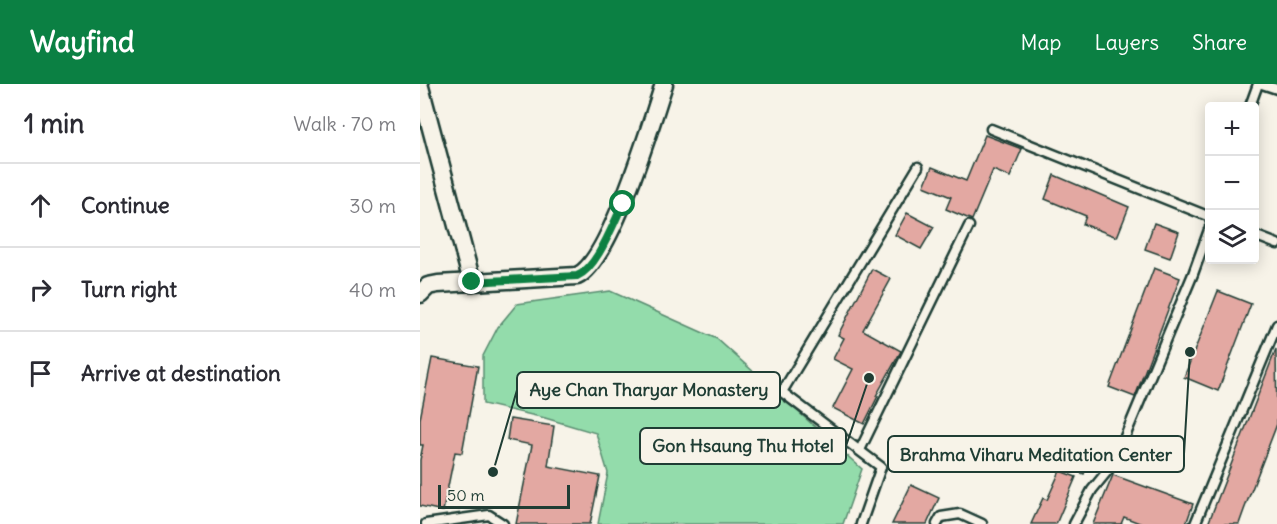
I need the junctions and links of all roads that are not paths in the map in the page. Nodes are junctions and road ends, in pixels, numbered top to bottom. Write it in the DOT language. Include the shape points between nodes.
graph roads {
  1 [pos="664,84"];
  2 [pos="1260,84"];
  3 [pos="420,87"];
  4 [pos="1277,89"];
  5 [pos="1252,102"];
  6 [pos="991,129"];
  7 [pos="918,167"];
  8 [pos="1205,215"];
  9 [pos="969,226"];
  10 [pos="1259,237"];
  11 [pos="1205,239"];
  12 [pos="1277,244"];
  13 [pos="472,282"];
  14 [pos="420,294"];
  15 [pos="1277,325"];
  16 [pos="860,450"];
  17 [pos="426,524"];
  18 [pos="503,524"];
  19 [pos="861,524"];
  20 [pos="937,524"];
  21 [pos="982,524"];
  22 [pos="1074,524"];
  23 [pos="1195,524"];
  1 -- 13 [label="street" via="623,204 585,273"];
  2 -- 4 [label="lane"];
  2 -- 5 [label="lane"];
  3 -- 13 [label="street"];
  6 -- 8 [label="lane"];
  7 -- 16 [label="lane" via="782,392"];
  9 -- 16 [label="lane"];
  10 -- 12 [label="lane"];
  11 -- 22 [label="lane" via="1114,463 1092,490"];
  13 -- 14 [label="street" via="429,286"];
  15 -- 23 [label="lane"];
  16 -- 19 [label="lane" via="881,467"];
  17 -- 18 [label="lane" via="489,515"];
  20 -- 21 [label="lane" via="941,517 960,514"];
}
